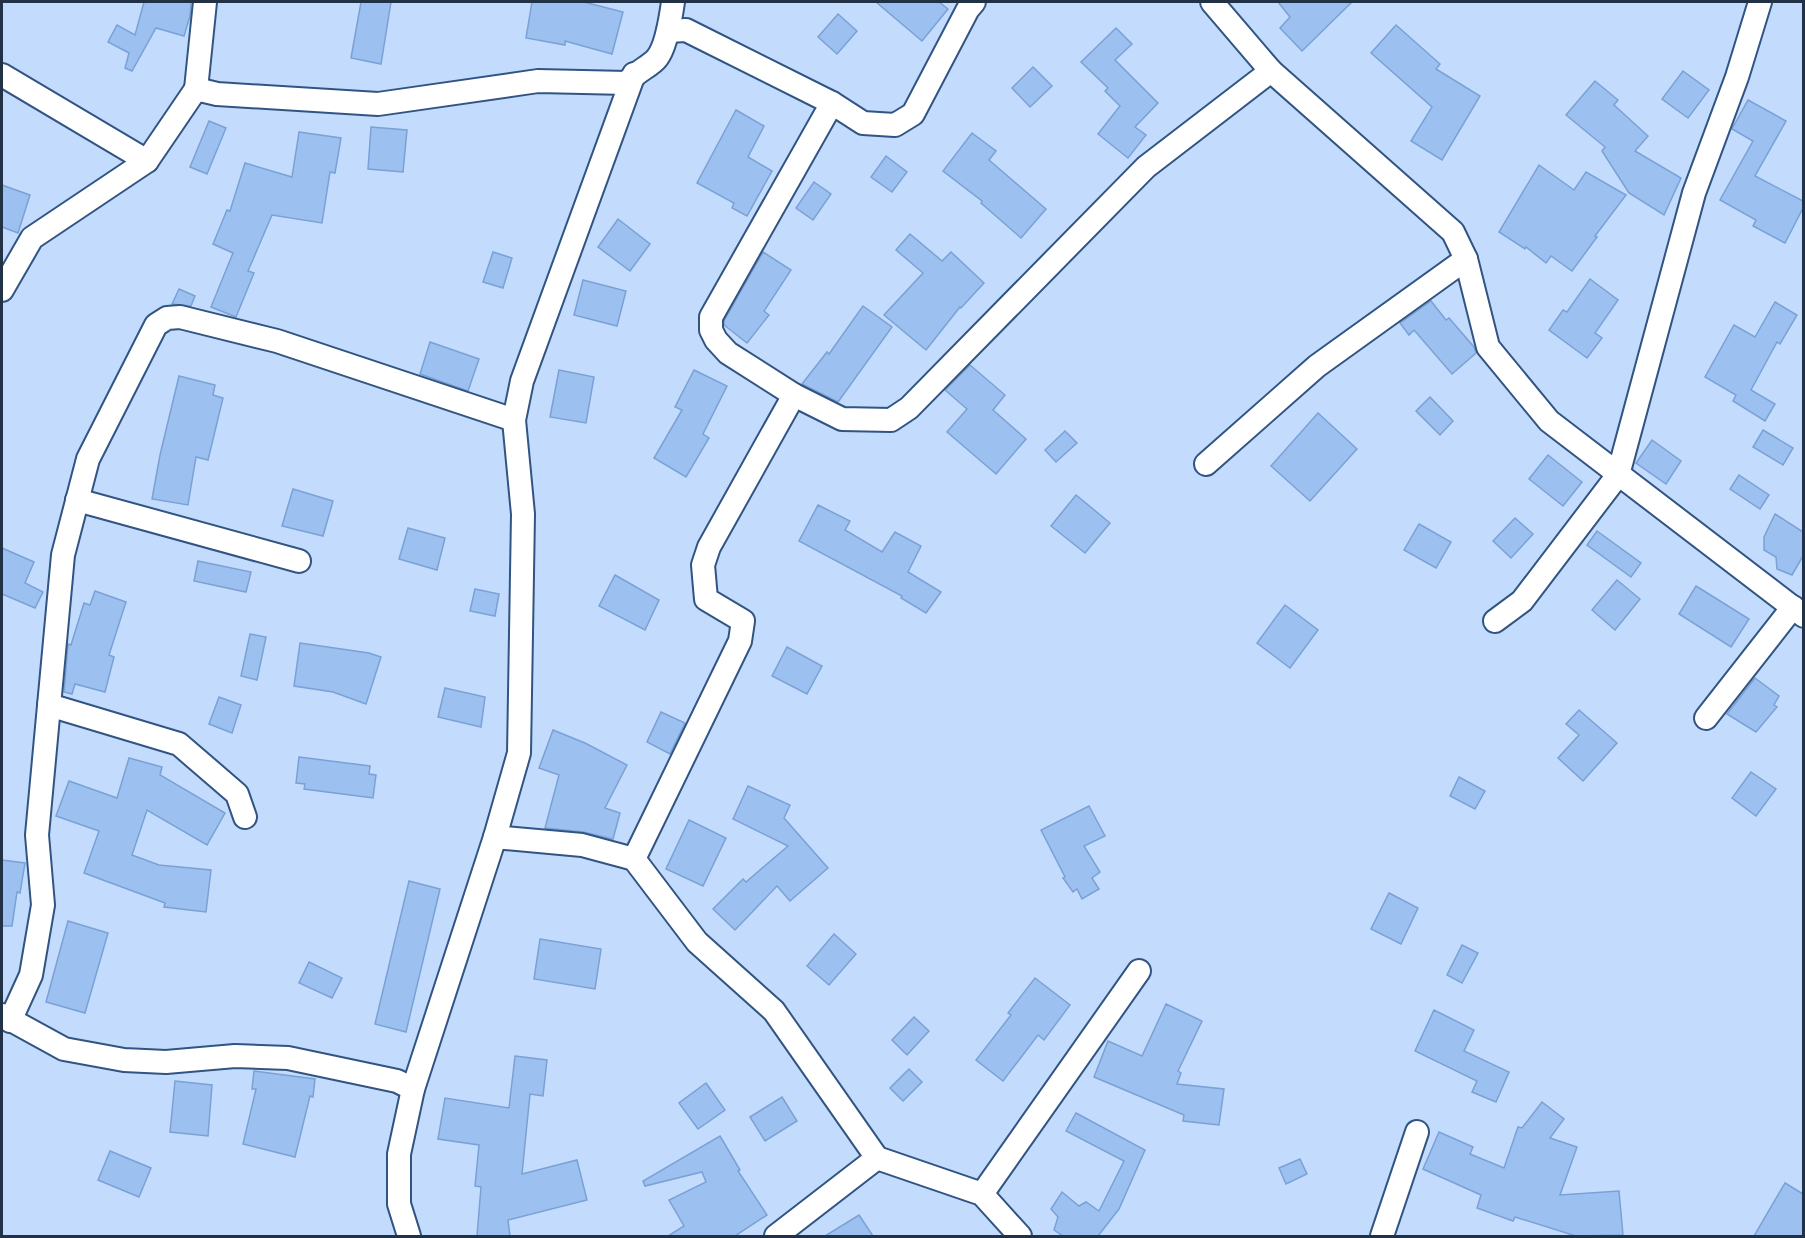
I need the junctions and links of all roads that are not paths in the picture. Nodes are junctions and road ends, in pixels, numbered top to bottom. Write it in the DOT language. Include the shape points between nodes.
graph roads {
  1 [pos="205,2"];
  2 [pos="673,2"];
  3 [pos="975,2"];
  4 [pos="1212,2"];
  5 [pos="1760,2"];
  6 [pos="668,31"];
  7 [pos="1271,71"];
  8 [pos="634,74"];
  9 [pos="2,75"];
  10 [pos="196,89"];
  11 [pos="832,103"];
  12 [pos="147,161"];
  13 [pos="1466,260"];
  14 [pos="2,290"];
  15 [pos="794,395"];
  16 [pos="514,420"];
  17 [pos="1206,464"];
  18 [pos="1618,475"];
  19 [pos="77,500"];
  20 [pos="299,561"];
  21 [pos="1798,612"];
  22 [pos="1495,621"];
  23 [pos="49,705"];
  24 [pos="1706,718"];
  25 [pos="244,817"];
  26 [pos="495,837"];
  27 [pos="634,859"];
  28 [pos="1139,971"];
  29 [pos="6,1018"];
  30 [pos="413,1089"];
  31 [pos="1417,1132"];
  32 [pos="877,1158"];
  33 [pos="982,1194"];
  34 [pos="410,1236"];
  35 [pos="776,1236"];
  36 [pos="1020,1236"];
  37 [pos="1382,1236"];
  1 -- 10 [label="street"];
  2 -- 6 [label="street"];
  3 -- 11 [label="street" via="913,114 895,125 863,123"];
  4 -- 7 [label="street"];
  5 -- 18 [label="street" via="1694,193"];
  6 -- 8 [label="street" via="658,58"];
  6 -- 11 [label="street" via="686,30"];
  7 -- 13 [label="street" via="1453,232"];
  7 -- 15 [label="street" via="1146,167 909,408 891,420 842,419"];
  8 -- 10 [label="street" via="627,83 537,81 378,104 218,94"];
  8 -- 16 [label="street" via="522,381"];
  9 -- 12 [label="street"];
  10 -- 12 [label="street"];
  11 -- 15 [label="street" via="711,317 711,330 728,353"];
  12 -- 14 [label="street" via="32,238"];
  13 -- 17 [label="street" via="1317,366"];
  13 -- 18 [label="street" via="1488,347 1549,421"];
  15 -- 27 [label="street" via="709,547 703,565 706,599 743,621 740,641"];
  16 -- 19 [label="street" via="277,341 180,316 167,318 156,325 148,339 88,459"];
  16 -- 26 [label="street" via="523,514 519,753"];
  18 -- 21 [label="street"];
  18 -- 22 [label="street" via="1522,601"];
  19 -- 20 [label="street"];
  19 -- 23 [label="street" via="63,555"];
  21 -- 24 [label="street"];
  23 -- 25 [label="street" via="179,744 237,794"];
  23 -- 29 [label="street" via="37,835 43,905 32,975"];
  26 -- 27 [label="street" via="582,845"];
  26 -- 30 [label="street"];
  27 -- 32 [label="street" via="697,942 774,1011"];
  28 -- 33 [label="street"];
  29 -- 30 [label="street" via="64,1049 124,1060 288,1058 397,1081"];
  30 -- 34 [label="street" via="399,1154 399,1204"];
  31 -- 37 [label="street"];
  32 -- 33 [label="street"];
  32 -- 35 [label="street"];
  33 -- 36 [label="street"];
}
